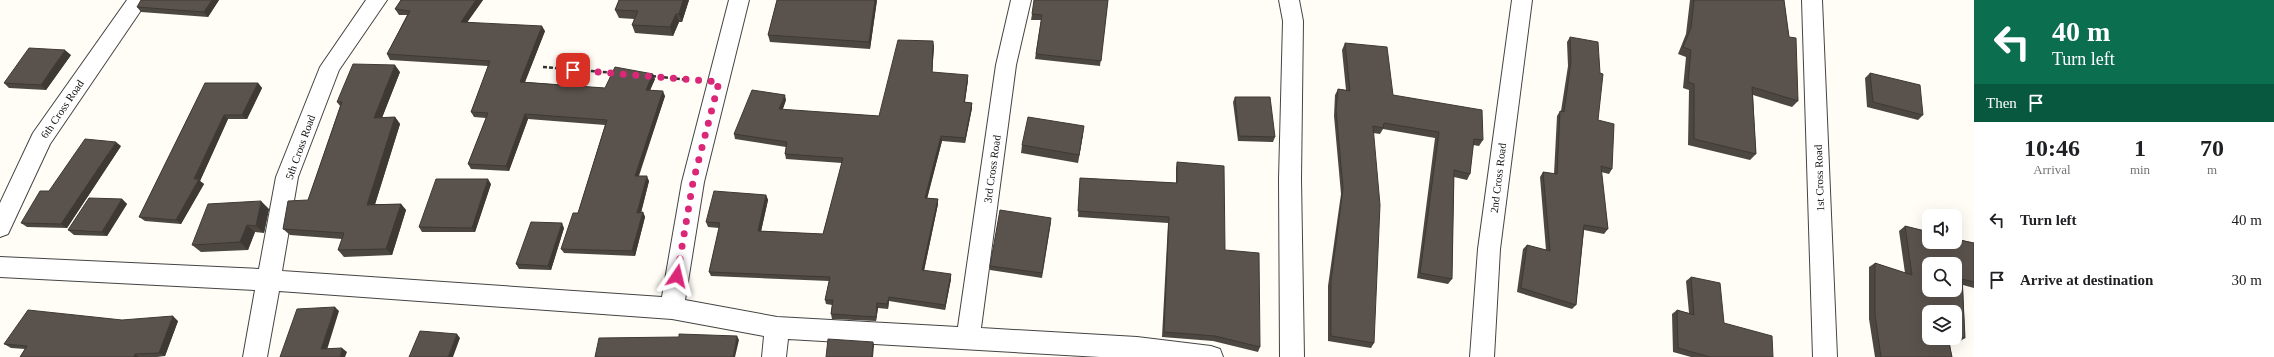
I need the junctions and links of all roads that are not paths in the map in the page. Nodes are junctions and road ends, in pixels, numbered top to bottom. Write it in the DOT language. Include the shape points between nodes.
graph roads {
  1 [pos="138,0"];
  2 [pos="377,0"];
  3 [pos="739,0"];
  4 [pos="1021,0"];
  5 [pos="1289,0"];
  6 [pos="1522,0"];
  7 [pos="1812,0"];
  8 [pos="0,227"];
  9 [pos="0,267"];
  10 [pos="270,280"];
  11 [pos="672,308"];
  12 [pos="777,328"];
  13 [pos="968,338"];
  14 [pos="1137,352"];
  15 [pos="1485,356"];
  16 [pos="256,357"];
  17 [pos="774,357"];
  18 [pos="1211,357"];
  19 [pos="1292,357"];
  20 [pos="1825,357"];
  1 -- 8 [label="street, 6th Cross Road" via="41,139"];
  2 -- 10 [label="street, 5th Cross Road" via="330,67 288,177"];
  3 -- 11 [label="street" via="693,182"];
  4 -- 13 [label="street, 3rd Cross Road" via="1006,65"];
  5 -- 19 [label="street" via="1293,21 1290,179"];
  6 -- 15 [label="street, 2nd Cross Road" via="1488,249"];
  7 -- 20 [label="street, 1st Cross Road"];
  9 -- 10 [label="street"];
  10 -- 11 [label="street"];
  10 -- 16 [label="street, 5th Cross Road"];
  11 -- 12 [label="street"];
  12 -- 13 [label="street"];
  12 -- 17 [label="street"];
  13 -- 14 [label="street"];
  14 -- 18 [label="street"];
}
